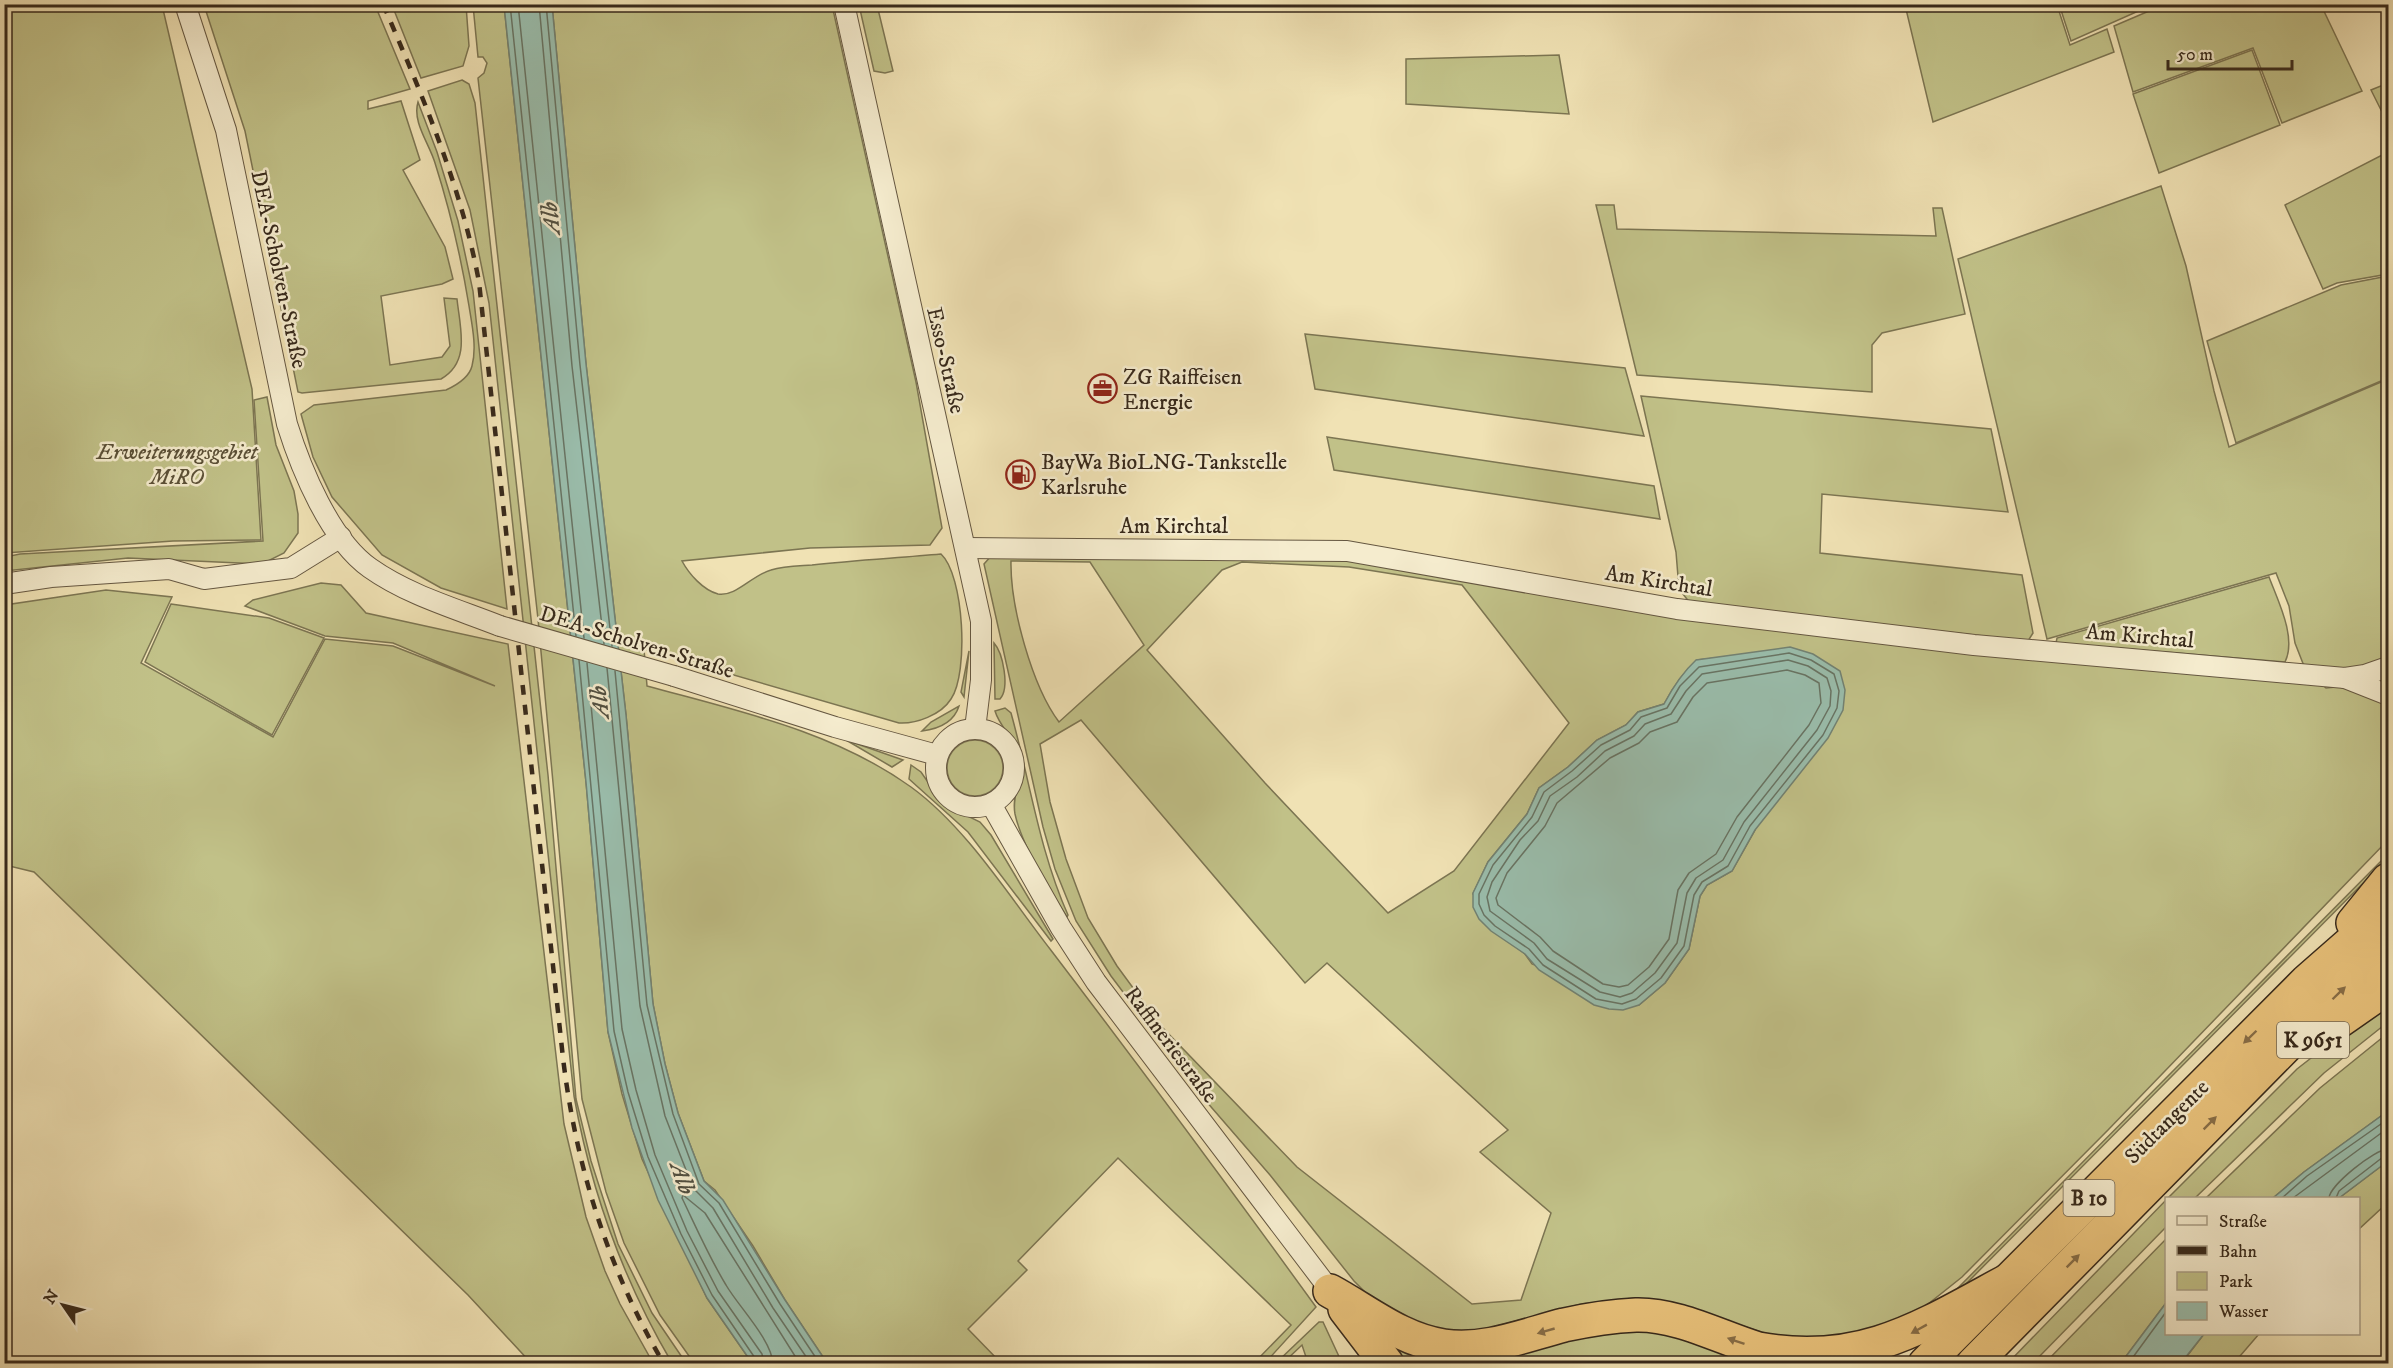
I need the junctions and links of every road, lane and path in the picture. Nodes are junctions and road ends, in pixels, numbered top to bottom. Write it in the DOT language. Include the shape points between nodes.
graph roads {
  1 [pos="185,4"];
  2 [pos="844,4"];
  3 [pos="341,537"];
  4 [pos="966,548"];
  5 [pos="4,584"];
  6 [pos="2388,667"];
  7 [pos="2345,678"];
  8 [pos="2388,695"];
  9 [pos="975,729"];
  10 [pos="937,755"];
  11 [pos="991,804"];
  12 [pos="2388,880"];
  13 [pos="2388,910"];
  14 [pos="2388,946"];
  15 [pos="2307,981"];
  16 [pos="2388,987"];
  17 [pos="2238,1094"];
  18 [pos="2007,1281"];
  19 [pos="1333,1294"];
  20 [pos="2032,1303"];
  21 [pos="1358,1364"];
  22 [pos="1387,1364"];
  23 [pos="1925,1364"];
  24 [pos="1973,1364"];
  25 [pos="1995,1364"];
  1 -- 3 [label="street, DEA-Scholven-Straße" via="226,130 292,441 301,469"];
  2 -- 4 [label="street, Esso-Straße"];
  3 -- 5 [label="street" via="291,568 204,579 169,569"];
  3 -- 10 [label="street, DEA-Scholven-Straße, bridge" via="369,568 425,597 500,626"];
  4 -- 7 [label="street, Am Kirchtal" via="1347,551 1677,609 1974,645"];
  4 -- 9 [label="street, Esso-Straße" via="982,635"];
  6 -- 7 [label="street, Am Kirchtal"];
  7 -- 8 [label="street, Am Kirchtal"];
  9 -- 10 [label="street" via="959,732 946,741"];
  9 -- 11 [label="street" via="1000,738 1014,760 1010,786"];
  10 -- 11 [label="street" via="937,781 953,802 978,808"];
  11 -- 19 [label="street, Raffineriestraße" via="1096,982"];
  12 -- 15 [label="highway"];
  13 -- 15 [label="highway, Südtangente / B 10"];
  17 -- 14 [label="highway, Südtangente / B 10, one-way"];
  15 -- 18 [label="highway, Südtangente / B 10, one-way"];
  16 -- 17 [label="highway, K 9651"];
  20 -- 17 [label="highway, Südtangente / B 10, one-way"];
  18 -- 19 [label="highway, one-way" via="1906,1336 1849,1357 1821,1359 1780,1354 1638,1315 1565,1325 1493,1344 1443,1346 1391,1329"];
  18 -- 23 [label="highway, Südtangente / B 10"];
  19 -- 21 [label="highway"];
  19 -- 22 [label="highway"];
  20 -- 24 [label="highway, Südtangente / B 10"];
  20 -- 25 [label="highway"];
}
